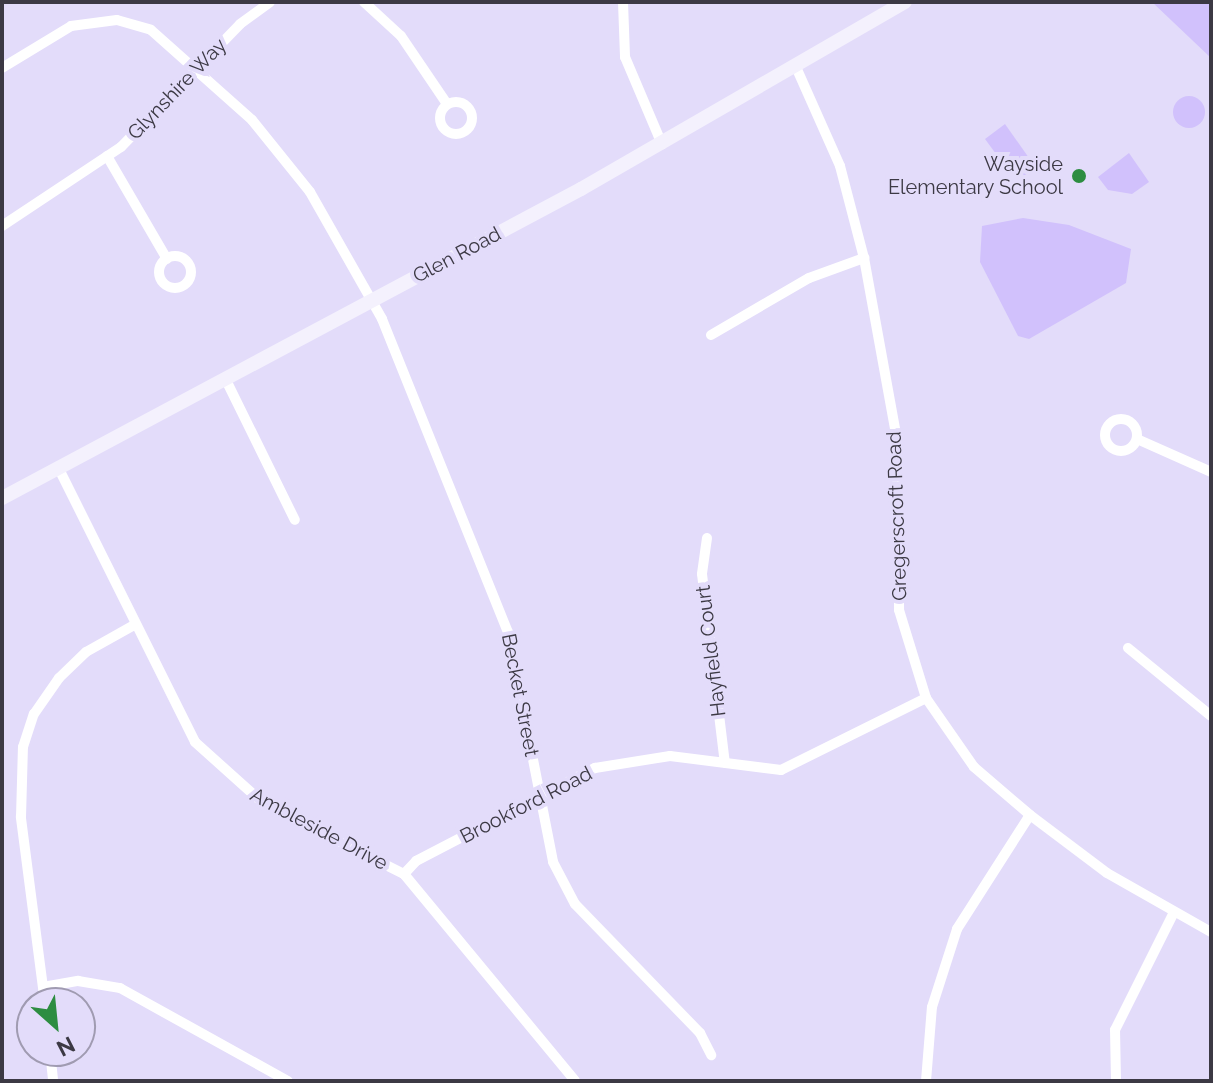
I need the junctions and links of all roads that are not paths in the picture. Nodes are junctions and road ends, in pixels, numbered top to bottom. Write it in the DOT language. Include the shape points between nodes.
graph roads {
  1 [pos="270,2"];
  2 [pos="364,2"];
  3 [pos="623,2"];
  4 [pos="905,2"];
  5 [pos="796,67"];
  6 [pos="2,68"];
  7 [pos="199,68"];
  8 [pos="447,104"];
  9 [pos="662,144"];
  10 [pos="107,156"];
  11 [pos="2,226"];
  12 [pos="864,258"];
  13 [pos="167,259"];
  14 [pos="371,301"];
  15 [pos="711,335"];
  16 [pos="225,378"];
  17 [pos="1137,439"];
  18 [pos="58,467"];
  19 [pos="1211,472"];
  20 [pos="2,498"];
  21 [pos="295,520"];
  22 [pos="707,538"];
  23 [pos="136,624"];
  24 [pos="1128,648"];
  25 [pos="926,698"];
  26 [pos="1211,716"];
  27 [pos="725,763"];
  28 [pos="538,797"];
  29 [pos="1030,815"];
  30 [pos="404,874"];
  31 [pos="1173,914"];
  32 [pos="1211,932"];
  33 [pos="43,987"];
  34 [pos="711,1055"];
  35 [pos="572,1080"];
  36 [pos="288,1081"];
  37 [pos="926,1081"];
  38 [pos="1116,1081"];
  1 -- 7 [label="street, Glynshire Way"];
  2 -- 8 [label="street" via="401,36"];
  3 -- 9 [label="street" via="625,57"];
  4 -- 5 [label="main road, Glen Road"];
  5 -- 9 [label="main road, Glen Road"];
  5 -- 12 [label="street, Gregerscroft Road" via="840,166"];
  6 -- 7 [label="street, Becket Street" via="71,26 117,20 151,30"];
  7 -- 10 [label="street, Glynshire Way"];
  7 -- 14 [label="street, Becket Street" via="288,161"];
  9 -- 14 [label="main road, Glen Road"];
  10 -- 11 [label="street, Glynshire Way"];
  10 -- 13 [label="street"];
  12 -- 15 [label="street" via="809,278"];
  12 -- 25 [label="street, Gregerscroft Road" via="897,440 899,610"];
  14 -- 16 [label="main road, Glen Road"];
  14 -- 28 [label="street, Becket Street" via="508,632"];
  16 -- 18 [label="main road, Glen Road"];
  16 -- 21 [label="street"];
  17 -- 19 [label="street"];
  18 -- 20 [label="main road, Glen Road"];
  18 -- 23 [label="street, Ambleside Drive"];
  22 -- 27 [label="street, Hayfield Court" via="702,574"];
  23 -- 30 [label="street, Ambleside Drive" via="195,742 229,778 264,804"];
  23 -- 33 [label="street" via="86,652 59,678 34,714 23,747 21,817"];
  24 -- 26 [label="street"];
  25 -- 27 [label="street, Brookford Road" via="781,770"];
  25 -- 29 [label="street, Gregerscroft Road" via="974,767"];
  27 -- 28 [label="street, Brookford Road" via="670,756 620,761"];
  28 -- 30 [label="street, Brookford Road" via="416,861"];
  28 -- 34 [label="street, Becket Street" via="553,862 575,904 700,1033"];
  29 -- 31 [label="street, Gregerscroft Road"];
  29 -- 37 [label="street" via="957,929 932,1007"];
  30 -- 35 [label="street, Ambleside Drive"];
  31 -- 32 [label="street, Gregerscroft Road"];
  31 -- 38 [label="street" via="1115,1030"];
  33 -- 36 [label="street" via="78,981 120,988"];
}
